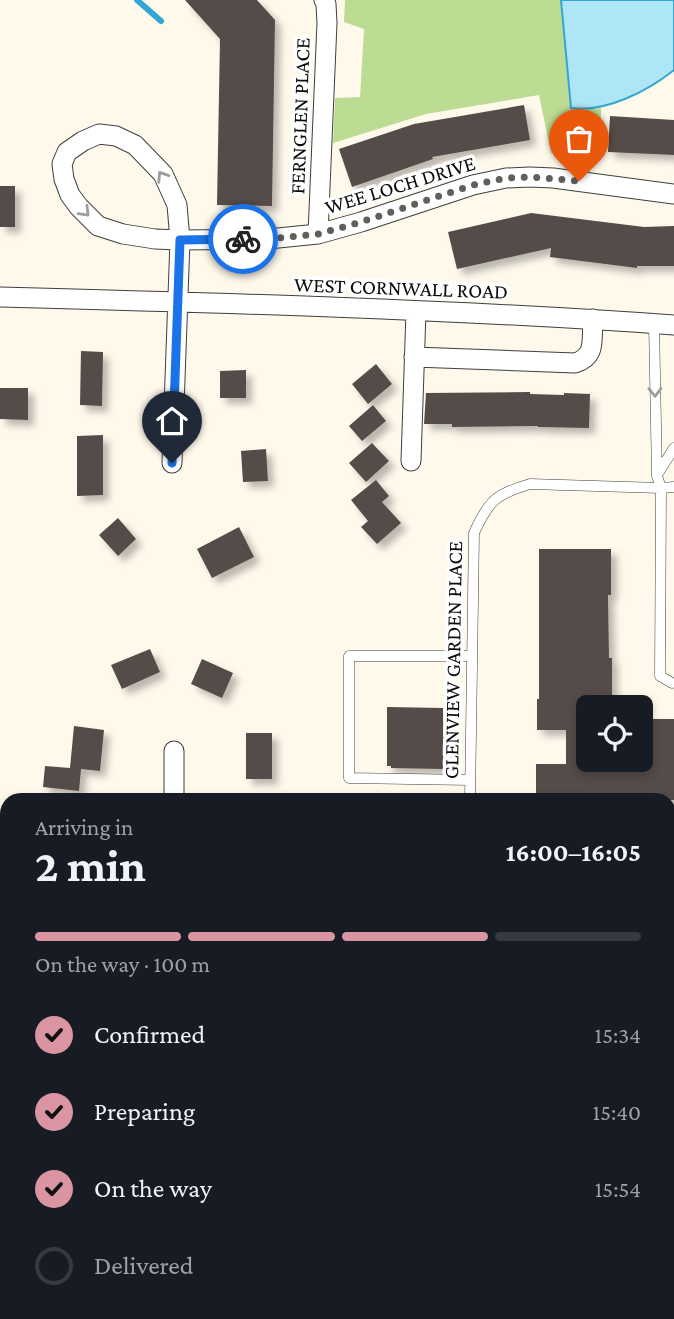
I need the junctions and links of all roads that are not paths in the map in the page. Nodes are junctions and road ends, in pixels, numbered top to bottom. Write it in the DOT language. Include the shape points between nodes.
graph roads {
  1 [pos="324,0"];
  2 [pos="674,194"];
  3 [pos="318,234"];
  4 [pos="180,240"];
  5 [pos="0,297"];
  6 [pos="177,302"];
  7 [pos="416,311"];
  8 [pos="593,319"];
  9 [pos="654,324"];
  10 [pos="674,325"];
  11 [pos="414,357"];
  12 [pos="674,448"];
  13 [pos="411,461"];
  14 [pos="172,463"];
  15 [pos="657,475"];
  16 [pos="674,487"];
  17 [pos="661,488"];
  18 [pos="472,656"];
  19 [pos="672,683"];
  20 [pos="174,751"];
  21 [pos="470,780"];
  22 [pos="173,793"];
  23 [pos="470,793"];
  1 -- 3 [label="street, FERNGLEN PLACE" via="327,23"];
  2 -- 3 [label="street, WEE LOCH DRIVE" via="553,178 506,178"];
  3 -- 4 [label="street, WEE LOCH DRIVE"];
  4 -- 4 [label="street, WEE LOCH DRIVE, one-way" via="177,205 163,174 135,145 99,134 67,152 62,164 70,195 98,226 123,234"];
  4 -- 6 [label="street"];
  5 -- 6 [label="street, WEST CORNWALL ROAD"];
  6 -- 7 [label="street, WEST CORNWALL ROAD"];
  6 -- 14 [label="street"];
  7 -- 8 [label="street, WEST CORNWALL ROAD"];
  7 -- 11 [label="street"];
  8 -- 9 [label="street, WEST CORNWALL ROAD"];
  8 -- 11 [label="street" via="590,354 575,363"];
  9 -- 10 [label="street, WEST CORNWALL ROAD"];
  9 -- 15 [label="lane, one-way"];
  11 -- 13 [label="street"];
  12 -- 15 [label="lane"];
  15 -- 17 [label="lane"];
  16 -- 17 [label="lane, GLENVIEW GARDEN PLACE"];
  17 -- 18 [label="lane, GLENVIEW GARDEN PLACE" via="530,484 492,501 474,533"];
  17 -- 19 [label="lane" via="660,676"];
  18 -- 21 [label="lane, GLENVIEW GARDEN PLACE"];
  18 -- 21 [label="lane" via="349,656 349,778"];
  20 -- 22 [label="street"];
  21 -- 23 [label="lane, GLENVIEW GARDEN PLACE"];
}
